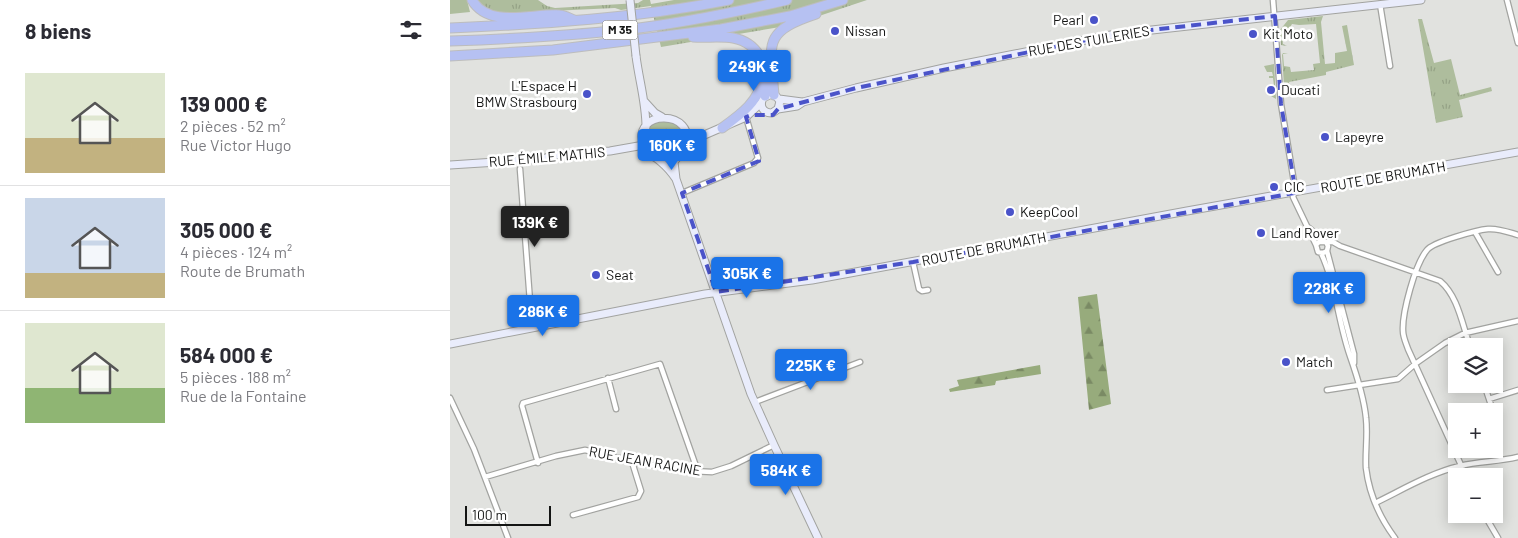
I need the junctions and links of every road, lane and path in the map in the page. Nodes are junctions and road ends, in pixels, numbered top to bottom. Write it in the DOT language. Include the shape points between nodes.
graph roads {
  1 [pos="472,0"];
  2 [pos="630,0"];
  3 [pos="729,0"];
  4 [pos="787,0"];
  5 [pos="843,0"];
  6 [pos="850,0"];
  7 [pos="1273,0"];
  8 [pos="1421,0"];
  9 [pos="1507,0"];
  10 [pos="1380,4"];
  11 [pos="1275,16"];
  12 [pos="576,21"];
  13 [pos="450,28"];
  14 [pos="661,37"];
  15 [pos="450,41"];
  16 [pos="1518,43"];
  17 [pos="450,56"];
  18 [pos="764,64"];
  19 [pos="1390,66"];
  20 [pos="770,98"];
  21 [pos="645,102"];
  22 [pos="803,102"];
  23 [pos="778,109"];
  24 [pos="766,112"];
  25 [pos="748,116"];
  26 [pos="662,117"];
  27 [pos="646,127"];
  28 [pos="722,128"];
  29 [pos="685,130"];
  30 [pos="702,136"];
  31 [pos="644,145"];
  32 [pos="685,147"];
  33 [pos="1518,152"];
  34 [pos="678,155"];
  35 [pos="659,160"];
  36 [pos="450,165"];
  37 [pos="520,169"];
  38 [pos="676,179"];
  39 [pos="1294,192"];
  40 [pos="682,194"];
  41 [pos="1308,228"];
  42 [pos="1475,232"];
  43 [pos="1518,235"];
  44 [pos="1325,242"];
  45 [pos="1316,246"];
  46 [pos="1340,246"];
  47 [pos="1327,250"];
  48 [pos="1320,253"];
  49 [pos="913,262"];
  50 [pos="1416,271"];
  51 [pos="1498,272"];
  52 [pos="928,290"];
  53 [pos="716,292"];
  54 [pos="1518,321"];
  55 [pos="532,328"];
  56 [pos="1466,334"];
  57 [pos="1467,338"];
  58 [pos="450,344"];
  59 [pos="860,362"];
  60 [pos="1415,364"];
  61 [pos="1354,367"];
  62 [pos="608,378"];
  63 [pos="1359,385"];
  64 [pos="1327,390"];
  65 [pos="1518,390"];
  66 [pos="1487,393"];
  67 [pos="450,398"];
  68 [pos="1489,399"];
  69 [pos="755,402"];
  70 [pos="1491,403"];
  71 [pos="616,409"];
  72 [pos="774,445"];
  73 [pos="1518,457"];
  74 [pos="632,462"];
  75 [pos="538,463"];
  76 [pos="1461,466"];
  77 [pos="698,472"];
  78 [pos="485,477"];
  79 [pos="1375,503"];
  80 [pos="573,515"];
  81 [pos="1489,523"];
  82 [pos="508,538"];
  83 [pos="818,538"];
  84 [pos="1395,538"];
  85 [pos="1498,538"];
  1 -- 12 [label="highway" via="481,11 493,16 562,15"];
  2 -- 21 [label="street, bridge"];
  3 -- 12 [label="highway, M 35" via="646,14"];
  4 -- 15 [label="highway, M 35" via="622,30"];
  5 -- 14 [label="highway" via="755,24"];
  6 -- 20 [label="highway" via="793,22 778,32 771,51"];
  7 -- 11 [label="street"];
  8 -- 10 [label="street, RUE DES TUILERIES"];
  9 -- 16 [label="street"];
  10 -- 11 [label="street, RUE DES TUILERIES"];
  10 -- 19 [label="street"];
  11 -- 22 [label="street, RUE DES TUILERIES" via="1116,34 944,68"];
  11 -- 39 [label="street" via="1281,104"];
  12 -- 13 [label="highway, M 35"];
  14 -- 17 [label="highway" via="553,50"];
  14 -- 18 [label="highway" via="739,40 752,47"];
  18 -- 20 [label="highway"];
  18 -- 28 [label="highway" via="763,80 755,99"];
  20 -- 22 [label="street, RUE DES TUILERIES"];
  20 -- 23 [label="street" via="780,104"];
  20 -- 24 [label="street" via="762,108"];
  20 -- 25 [label="street, RUE DES TUILERIES"];
  21 -- 26 [label="street"];
  21 -- 27 [label="street"];
  22 -- 23 [label="street, RUE DES TUILERIES"];
  23 -- 24 [label="street, RUE DES TUILERIES" via="774,113"];
  24 -- 25 [label="street, RUE DES TUILERIES"];
  25 -- 28 [label="street, RUE DES TUILERIES"];
  25 -- 40 [label="street" via="758,158 754,163"];
  26 -- 27 [label="street"];
  26 -- 29 [label="street" via="674,119"];
  27 -- 31 [label="street"];
  28 -- 30 [label="street, RUE DES TUILERIES"];
  29 -- 30 [label="street"];
  29 -- 32 [label="street"];
  30 -- 32 [label="street, RUE DES TUILERIES"];
  31 -- 35 [label="street"];
  31 -- 36 [label="street, RUE ÉMILE MATHIS" via="543,159"];
  32 -- 34 [label="street"];
  33 -- 39 [label="street, ROUTE DE BRUMATH"];
  34 -- 35 [label="street"];
  34 -- 38 [label="street" via="674,162"];
  35 -- 38 [label="street"];
  37 -- 55 [label="street"];
  38 -- 40 [label="street"];
  39 -- 41 [label="street" via="1293,197"];
  39 -- 49 [label="street, ROUTE DE BRUMATH"];
  40 -- 53 [label="street"];
  41 -- 44 [label="street"];
  41 -- 45 [label="street"];
  42 -- 43 [label="street" via="1487,229"];
  42 -- 50 [label="street" via="1436,243 1426,250"];
  42 -- 51 [label="street"];
  44 -- 45 [label="street"];
  44 -- 46 [label="street"];
  44 -- 47 [label="street"];
  45 -- 48 [label="street"];
  46 -- 47 [label="street"];
  46 -- 50 [label="street"];
  47 -- 48 [label="street"];
  47 -- 61 [label="street" via="1354,354"];
  48 -- 61 [label="street"];
  49 -- 52 [label="street" via="919,289"];
  49 -- 53 [label="street, ROUTE DE BRUMATH" via="806,282"];
  50 -- 56 [label="street" via="1440,280 1447,287"];
  50 -- 60 [label="street" via="1403,326"];
  53 -- 55 [label="street, ROUTE DE BRUMATH"];
  53 -- 69 [label="street"];
  54 -- 56 [label="street"];
  55 -- 58 [label="street, ROUTE DE BRUMATH"];
  56 -- 57 [label="street"];
  56 -- 60 [label="street" via="1445,343"];
  59 -- 69 [label="street"];
  60 -- 63 [label="street" via="1398,378"];
  60 -- 76 [label="street"];
  61 -- 63 [label="street"];
  62 -- 71 [label="street"];
  62 -- 75 [label="street" via="523,402"];
  62 -- 77 [label="street" via="660,364"];
  63 -- 64 [label="street"];
  63 -- 79 [label="street" via="1366,417 1366,468"];
  65 -- 68 [label="street"];
  66 -- 68 [label="street"];
  67 -- 78 [label="street"];
  68 -- 70 [label="street"];
  69 -- 72 [label="street"];
  72 -- 77 [label="street, RUE JEAN RACINE" via="725,468"];
  72 -- 83 [label="street"];
  73 -- 76 [label="street"];
  74 -- 75 [label="street, RUE JEAN RACINE" via="585,450"];
  74 -- 77 [label="street, RUE JEAN RACINE"];
  74 -- 80 [label="street" via="641,492 638,497"];
  75 -- 78 [label="street, RUE JEAN RACINE"];
  76 -- 79 [label="street" via="1429,477"];
  78 -- 82 [label="street"];
  79 -- 84 [label="street"];
  81 -- 85 [label="street"];
}
